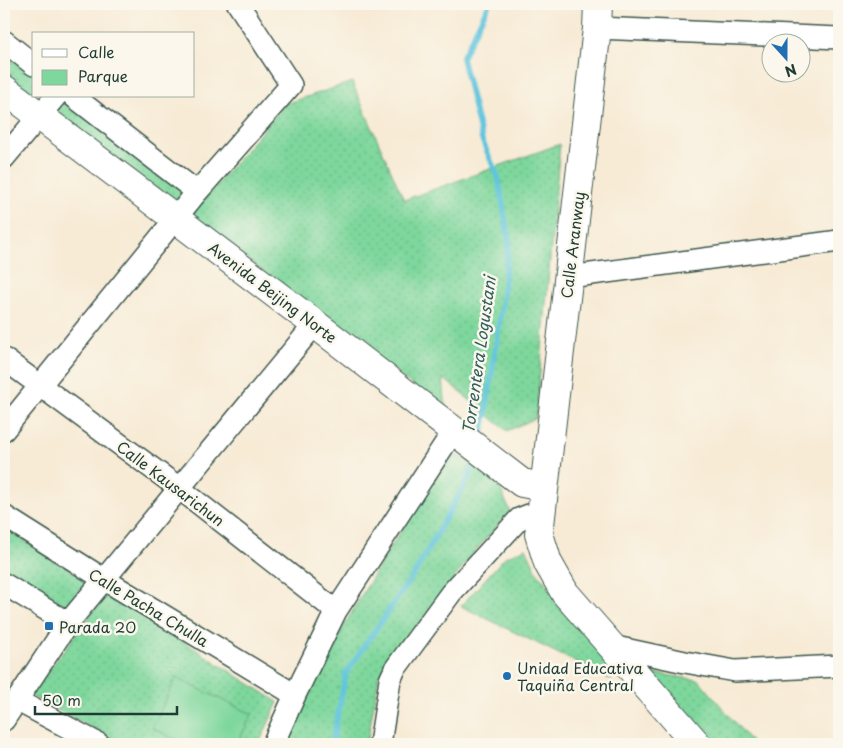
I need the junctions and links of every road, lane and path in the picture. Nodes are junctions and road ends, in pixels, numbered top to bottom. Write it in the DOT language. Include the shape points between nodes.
graph roads {
  1 [pos="238,4"];
  2 [pos="597,16"];
  3 [pos="839,38"];
  4 [pos="4,41"];
  5 [pos="32,63"];
  6 [pos="4,89"];
  7 [pos="76,98"];
  8 [pos="48,106"];
  9 [pos="4,158"];
  10 [pos="197,192"];
  11 [pos="175,218"];
  12 [pos="839,241"];
  13 [pos="568,278"];
  14 [pos="315,324"];
  15 [pos="4,359"];
  16 [pos="40,386"];
  17 [pos="4,430"];
  18 [pos="470,442"];
  19 [pos="544,487"];
  20 [pos="179,488"];
  21 [pos="4,516"];
  22 [pos="541,517"];
  23 [pos="105,580"];
  24 [pos="4,584"];
  25 [pos="336,611"];
  26 [pos="68,623"];
  27 [pos="611,646"];
  28 [pos="839,666"];
  29 [pos="295,695"];
  30 [pos="16,700"];
  31 [pos="4,720"];
  32 [pos="99,744"];
  33 [pos="274,744"];
  34 [pos="380,744"];
  35 [pos="697,744"];
  1 -- 10 [label="street" via="291,85"];
  2 -- 3 [label="street"];
  2 -- 13 [label="street, Calle Aranway"];
  4 -- 5 [label="street"];
  6 -- 8 [label="street, Avenida Beijing Norte"];
  7 -- 10 [label="street"];
  8 -- 9 [label="street"];
  8 -- 11 [label="street, Avenida Beijing Norte"];
  10 -- 11 [label="street"];
  11 -- 14 [label="street, Avenida Beijing Norte"];
  11 -- 16 [label="street"];
  12 -- 13 [label="street"];
  13 -- 19 [label="street, Calle Aranway"];
  14 -- 18 [label="street, Avenida Beijing Norte"];
  14 -- 20 [label="street"];
  15 -- 16 [label="street, Calle Kausarichun"];
  16 -- 17 [label="street"];
  16 -- 20 [label="street, Calle Kausarichun"];
  18 -- 19 [label="street, Avenida Beijing Norte" via="522,483"];
  18 -- 25 [label="street"];
  19 -- 22 [label="street, Calle Aranway"];
  20 -- 23 [label="street"];
  20 -- 25 [label="street, Calle Kausarichun"];
  21 -- 23 [label="street, Calle Pacha Chulla"];
  22 -- 27 [label="street, Calle Aranway" via="539,534 548,563 566,593"];
  22 -- 34 [label="street" via="530,515 519,519 451,593 395,669 390,680"];
  23 -- 26 [label="street"];
  23 -- 29 [label="street, Calle Pacha Chulla"];
  24 -- 26 [label="street"];
  25 -- 29 [label="street"];
  26 -- 30 [label="street"];
  27 -- 28 [label="street" via="735,671"];
  27 -- 35 [label="street, Calle Aranway"];
  29 -- 33 [label="street"];
  30 -- 31 [label="street"];
  30 -- 32 [label="street"];
}
